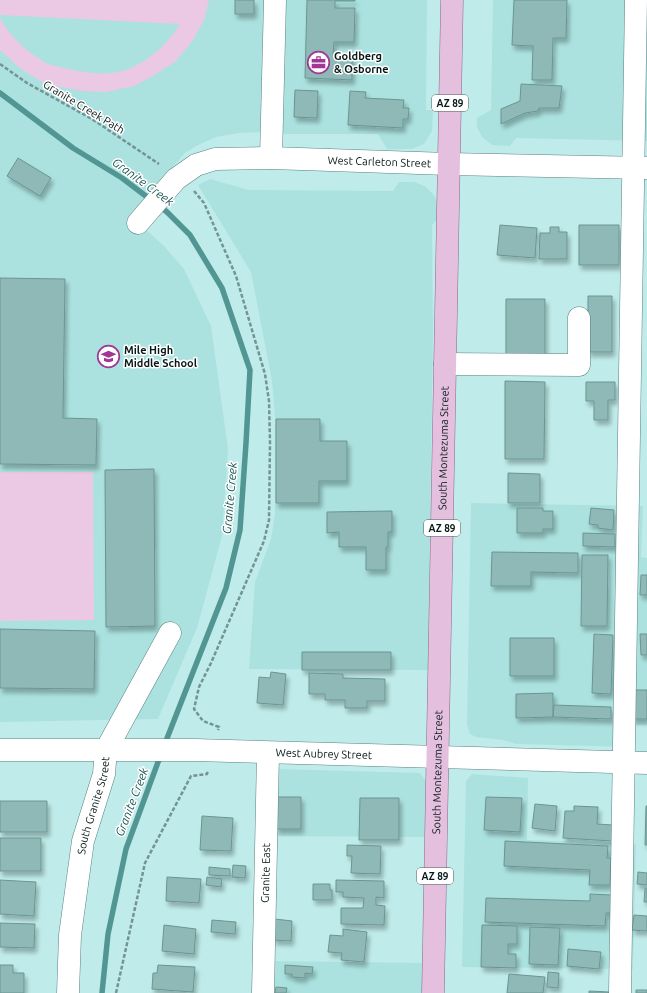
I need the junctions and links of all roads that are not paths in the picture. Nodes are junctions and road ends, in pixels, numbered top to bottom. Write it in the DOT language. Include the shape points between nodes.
graph roads {
  1 [pos="275,0"];
  2 [pos="452,0"];
  3 [pos="636,0"];
  4 [pos="271,158"];
  5 [pos="448,164"];
  6 [pos="640,168"];
  7 [pos="138,223"];
  8 [pos="579,318"];
  9 [pos="445,364"];
  10 [pos="170,633"];
  11 [pos="0,750"];
  12 [pos="106,750"];
  13 [pos="268,753"];
  14 [pos="438,758"];
  15 [pos="624,763"];
  16 [pos="647,763"];
  17 [pos="68,993"];
  18 [pos="263,993"];
  19 [pos="433,993"];
  20 [pos="620,993"];
  1 -- 4 [label="street"];
  2 -- 5 [label="main road, South Montezuma Street / AZ 89"];
  3 -- 6 [label="street"];
  4 -- 5 [label="street, West Carleton Street"];
  4 -- 7 [label="street, West Carleton Street" via="215,159 196,165 184,184"];
  5 -- 6 [label="street, West Carleton Street"];
  5 -- 9 [label="main road, South Montezuma Street / AZ 89"];
  6 -- 15 [label="street"];
  8 -- 9 [label="street" via="579,365"];
  9 -- 14 [label="main road, South Montezuma Street / AZ 89"];
  10 -- 12 [label="street, South Granite Street"];
  11 -- 12 [label="street, West Aubrey Street"];
  12 -- 13 [label="street, West Aubrey Street" via="143,750 202,758"];
  12 -- 17 [label="street, South Granite Street" via="104,774 83,841 70,935"];
  13 -- 14 [label="street, West Aubrey Street"];
  13 -- 18 [label="street, Granite East"];
  14 -- 15 [label="street, West Aubrey Street"];
  14 -- 19 [label="main road, South Montezuma Street / AZ 89"];
  15 -- 16 [label="street, West Aubrey Street"];
  15 -- 20 [label="street"];
}
